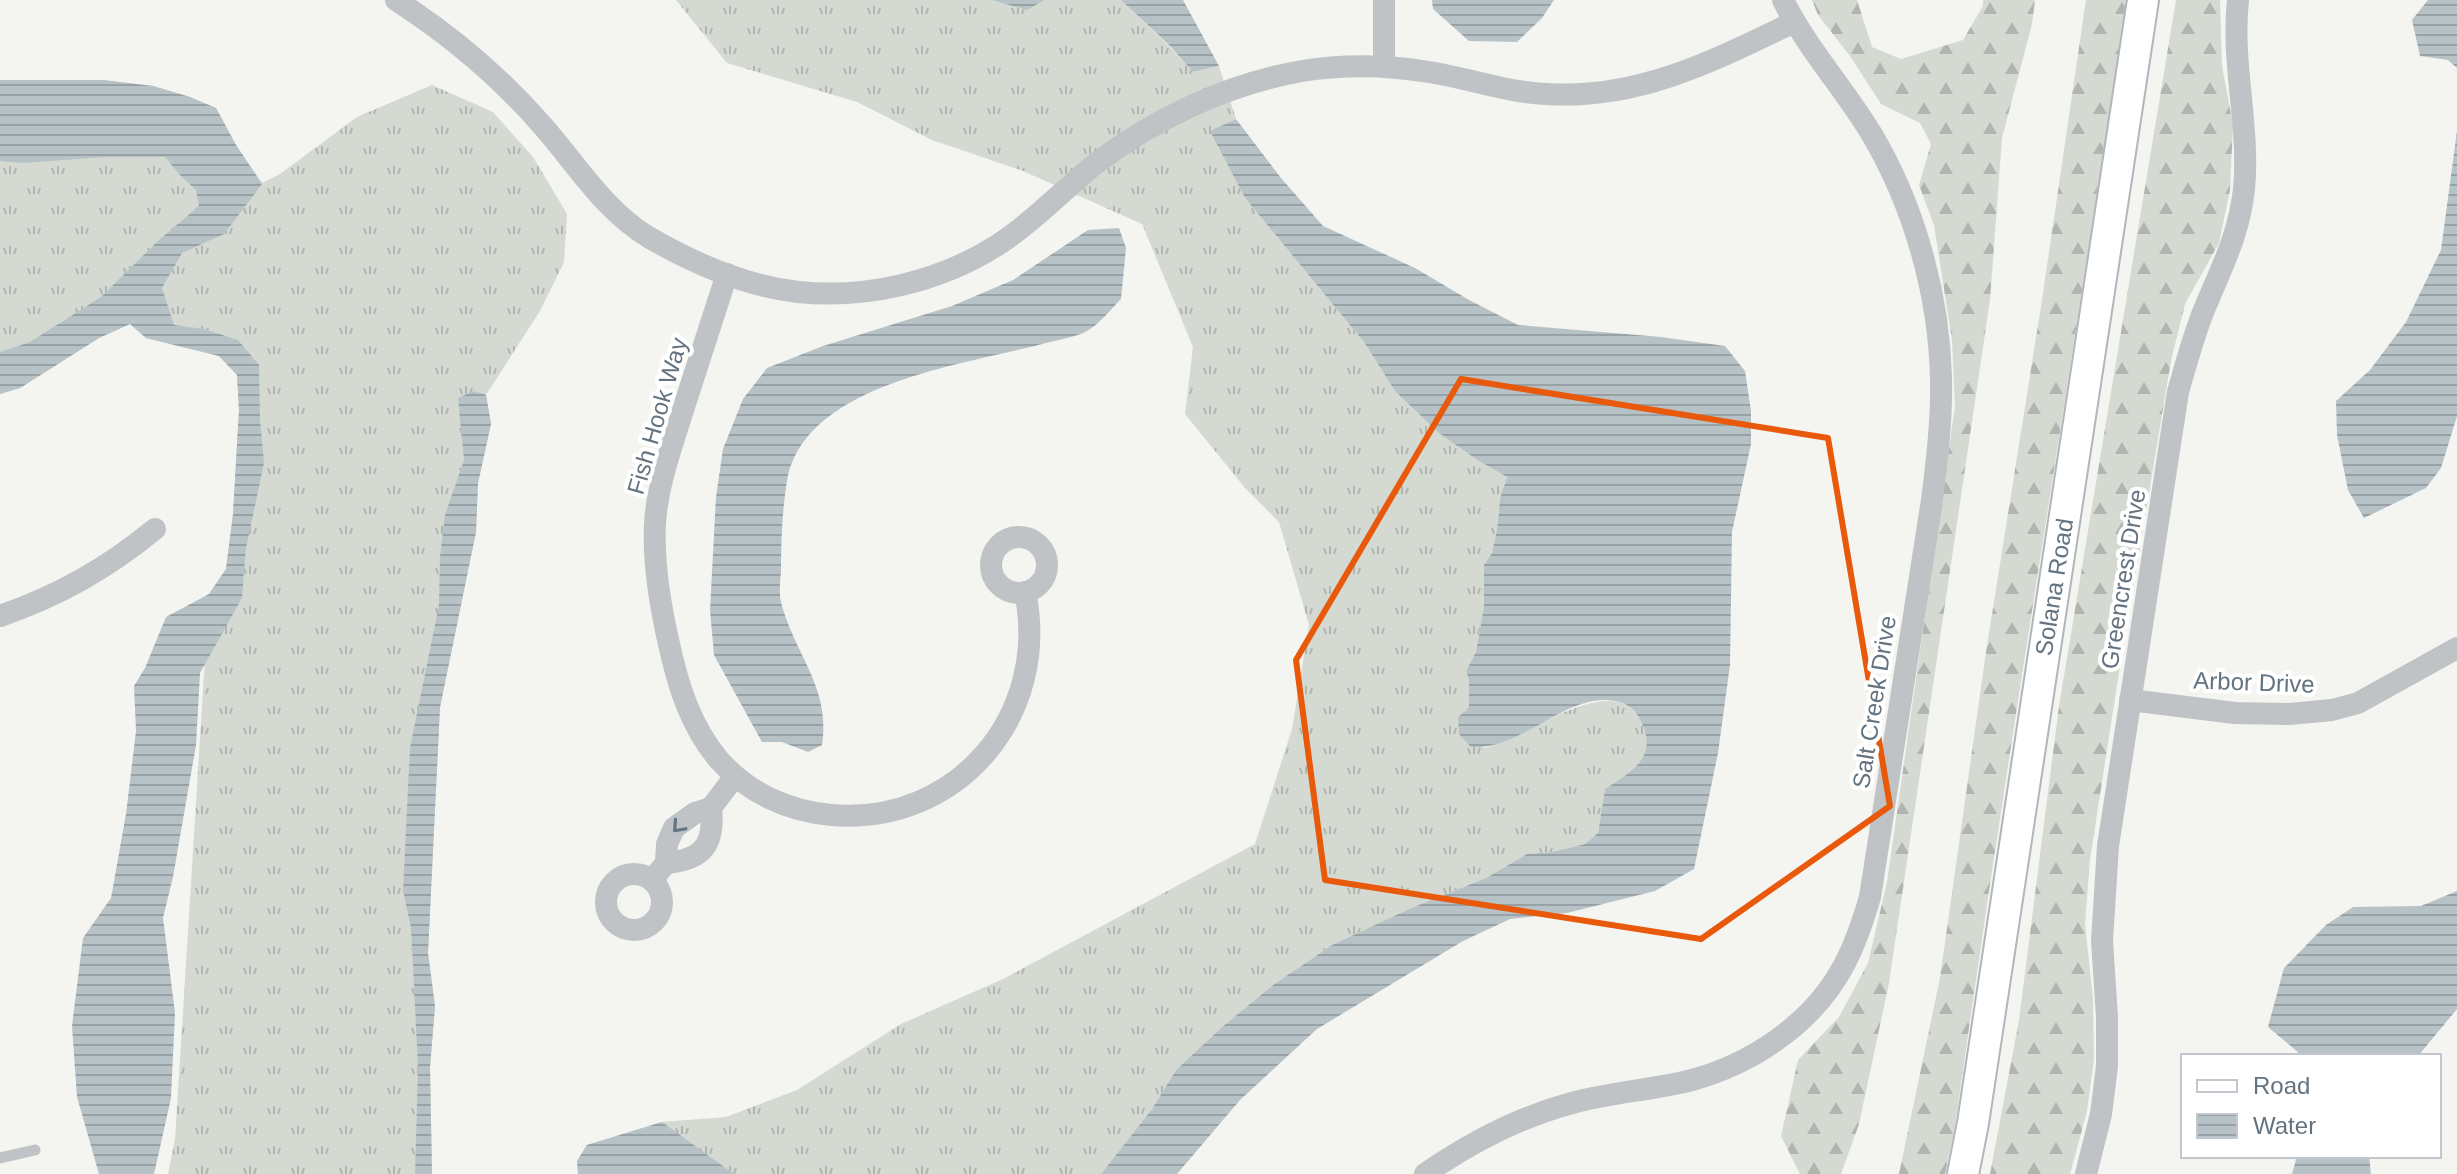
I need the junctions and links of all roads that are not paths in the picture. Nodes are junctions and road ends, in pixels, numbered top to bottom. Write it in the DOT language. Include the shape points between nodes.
graph roads {
  1 [pos="396,0"];
  2 [pos="1384,0"];
  3 [pos="1783,0"];
  4 [pos="2143,0"];
  5 [pos="2238,0"];
  6 [pos="1794,22"];
  7 [pos="1384,66"];
  8 [pos="727,274"];
  9 [pos="155,529"];
  10 [pos="1025,592"];
  11 [pos="0,616"];
  12 [pos="2457,648"];
  13 [pos="2130,700"];
  14 [pos="735,776"];
  15 [pos="711,808"];
  16 [pos="35,1150"];
  17 [pos="0,1158"];
  18 [pos="1425,1174"];
  19 [pos="1963,1174"];
  20 [pos="2086,1174"];
  1 -- 8 [label="street" via="509,89 623,218 689,259"];
  2 -- 7 [label="street"];
  3 -- 6 [label="street, Salt Creek Drive"];
  4 -- 19 [label="street, Solana Road"];
  5 -- 13 [label="street, Greencrest Drive" via="2244,189 2238,227 2189,349 2178,392"];
  6 -- 7 [label="street" via="1662,81 1586,95 1504,90"];
  6 -- 18 [label="street, Salt Creek Drive" via="1872,135 1896,184 1930,285 1940,363 1932,500 1860,933 1844,967 1817,1003 1756,1053 1691,1080 1614,1092 1520,1121"];
  7 -- 8 [label="street" via="1302,71 1180,112 1097,163 994,247 923,280 842,293 798,292"];
  8 -- 14 [label="street, Fish Hook Way" via="662,475 655,569 687,707 700,734"];
  9 -- 11 [label="street" via="87,578"];
  10 -- 14 [label="street, Fish Hook Way" via="1030,627 1020,694 991,749 949,787 893,810 842,816 790,808"];
  12 -- 13 [label="street, Arbor Drive" via="2358,703 2332,710 2235,713"];
  13 -- 20 [label="street, Greencrest Drive" via="2105,878 2107,1066"];
  14 -- 15 [label="street"];
  15 -- 15 [label="street, one-way" via="674,828 659,871 706,846"];
  16 -- 17 [label="lane"];
}
